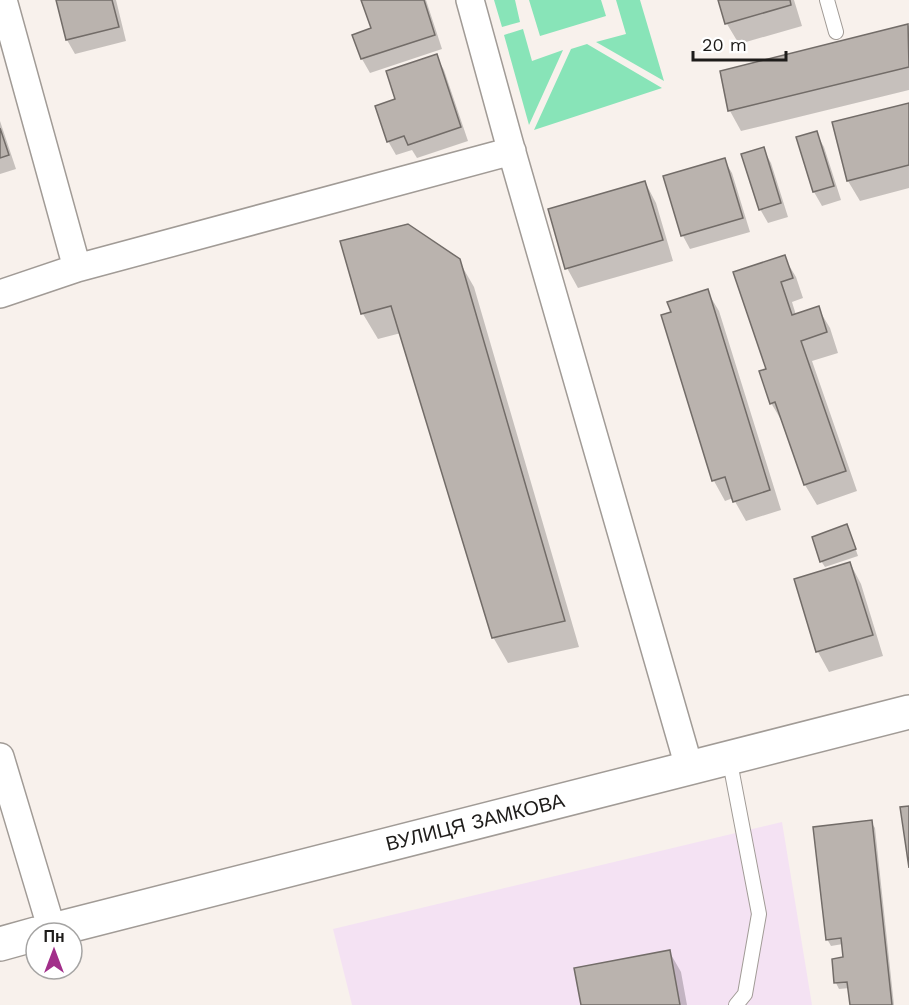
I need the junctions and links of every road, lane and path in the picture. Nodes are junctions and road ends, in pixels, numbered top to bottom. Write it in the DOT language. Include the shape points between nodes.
graph roads {
  1 [pos="3,0"];
  2 [pos="470,0"];
  3 [pos="827,0"];
  4 [pos="836,32"];
  5 [pos="512,151"];
  6 [pos="77,268"];
  7 [pos="0,294"];
  8 [pos="909,712"];
  9 [pos="729,757"];
  10 [pos="0,758"];
  11 [pos="689,767"];
  12 [pos="40,921"];
  13 [pos="84,922"];
  14 [pos="24,937"];
  15 [pos="0,944"];
  16 [pos="736,1005"];
  1 -- 6 [label="street"];
  2 -- 5 [label="street"];
  3 -- 4 [label="lane"];
  5 -- 6 [label="street"];
  5 -- 11 [label="street"];
  6 -- 7 [label="street"];
  8 -- 9 [label="street, ВУЛИЦЯ ЗАМКОВА"];
  9 -- 11 [label="street, ВУЛИЦЯ ЗАМКОВА"];
  9 -- 16 [label="lane" via="759,914 745,994"];
  10 -- 12 [label="street"];
  11 -- 13 [label="street, ВУЛИЦЯ ЗАМКОВА"];
  14 -- 15 [label="street, ВУЛИЦЯ ЗАМКОВА"];
}
